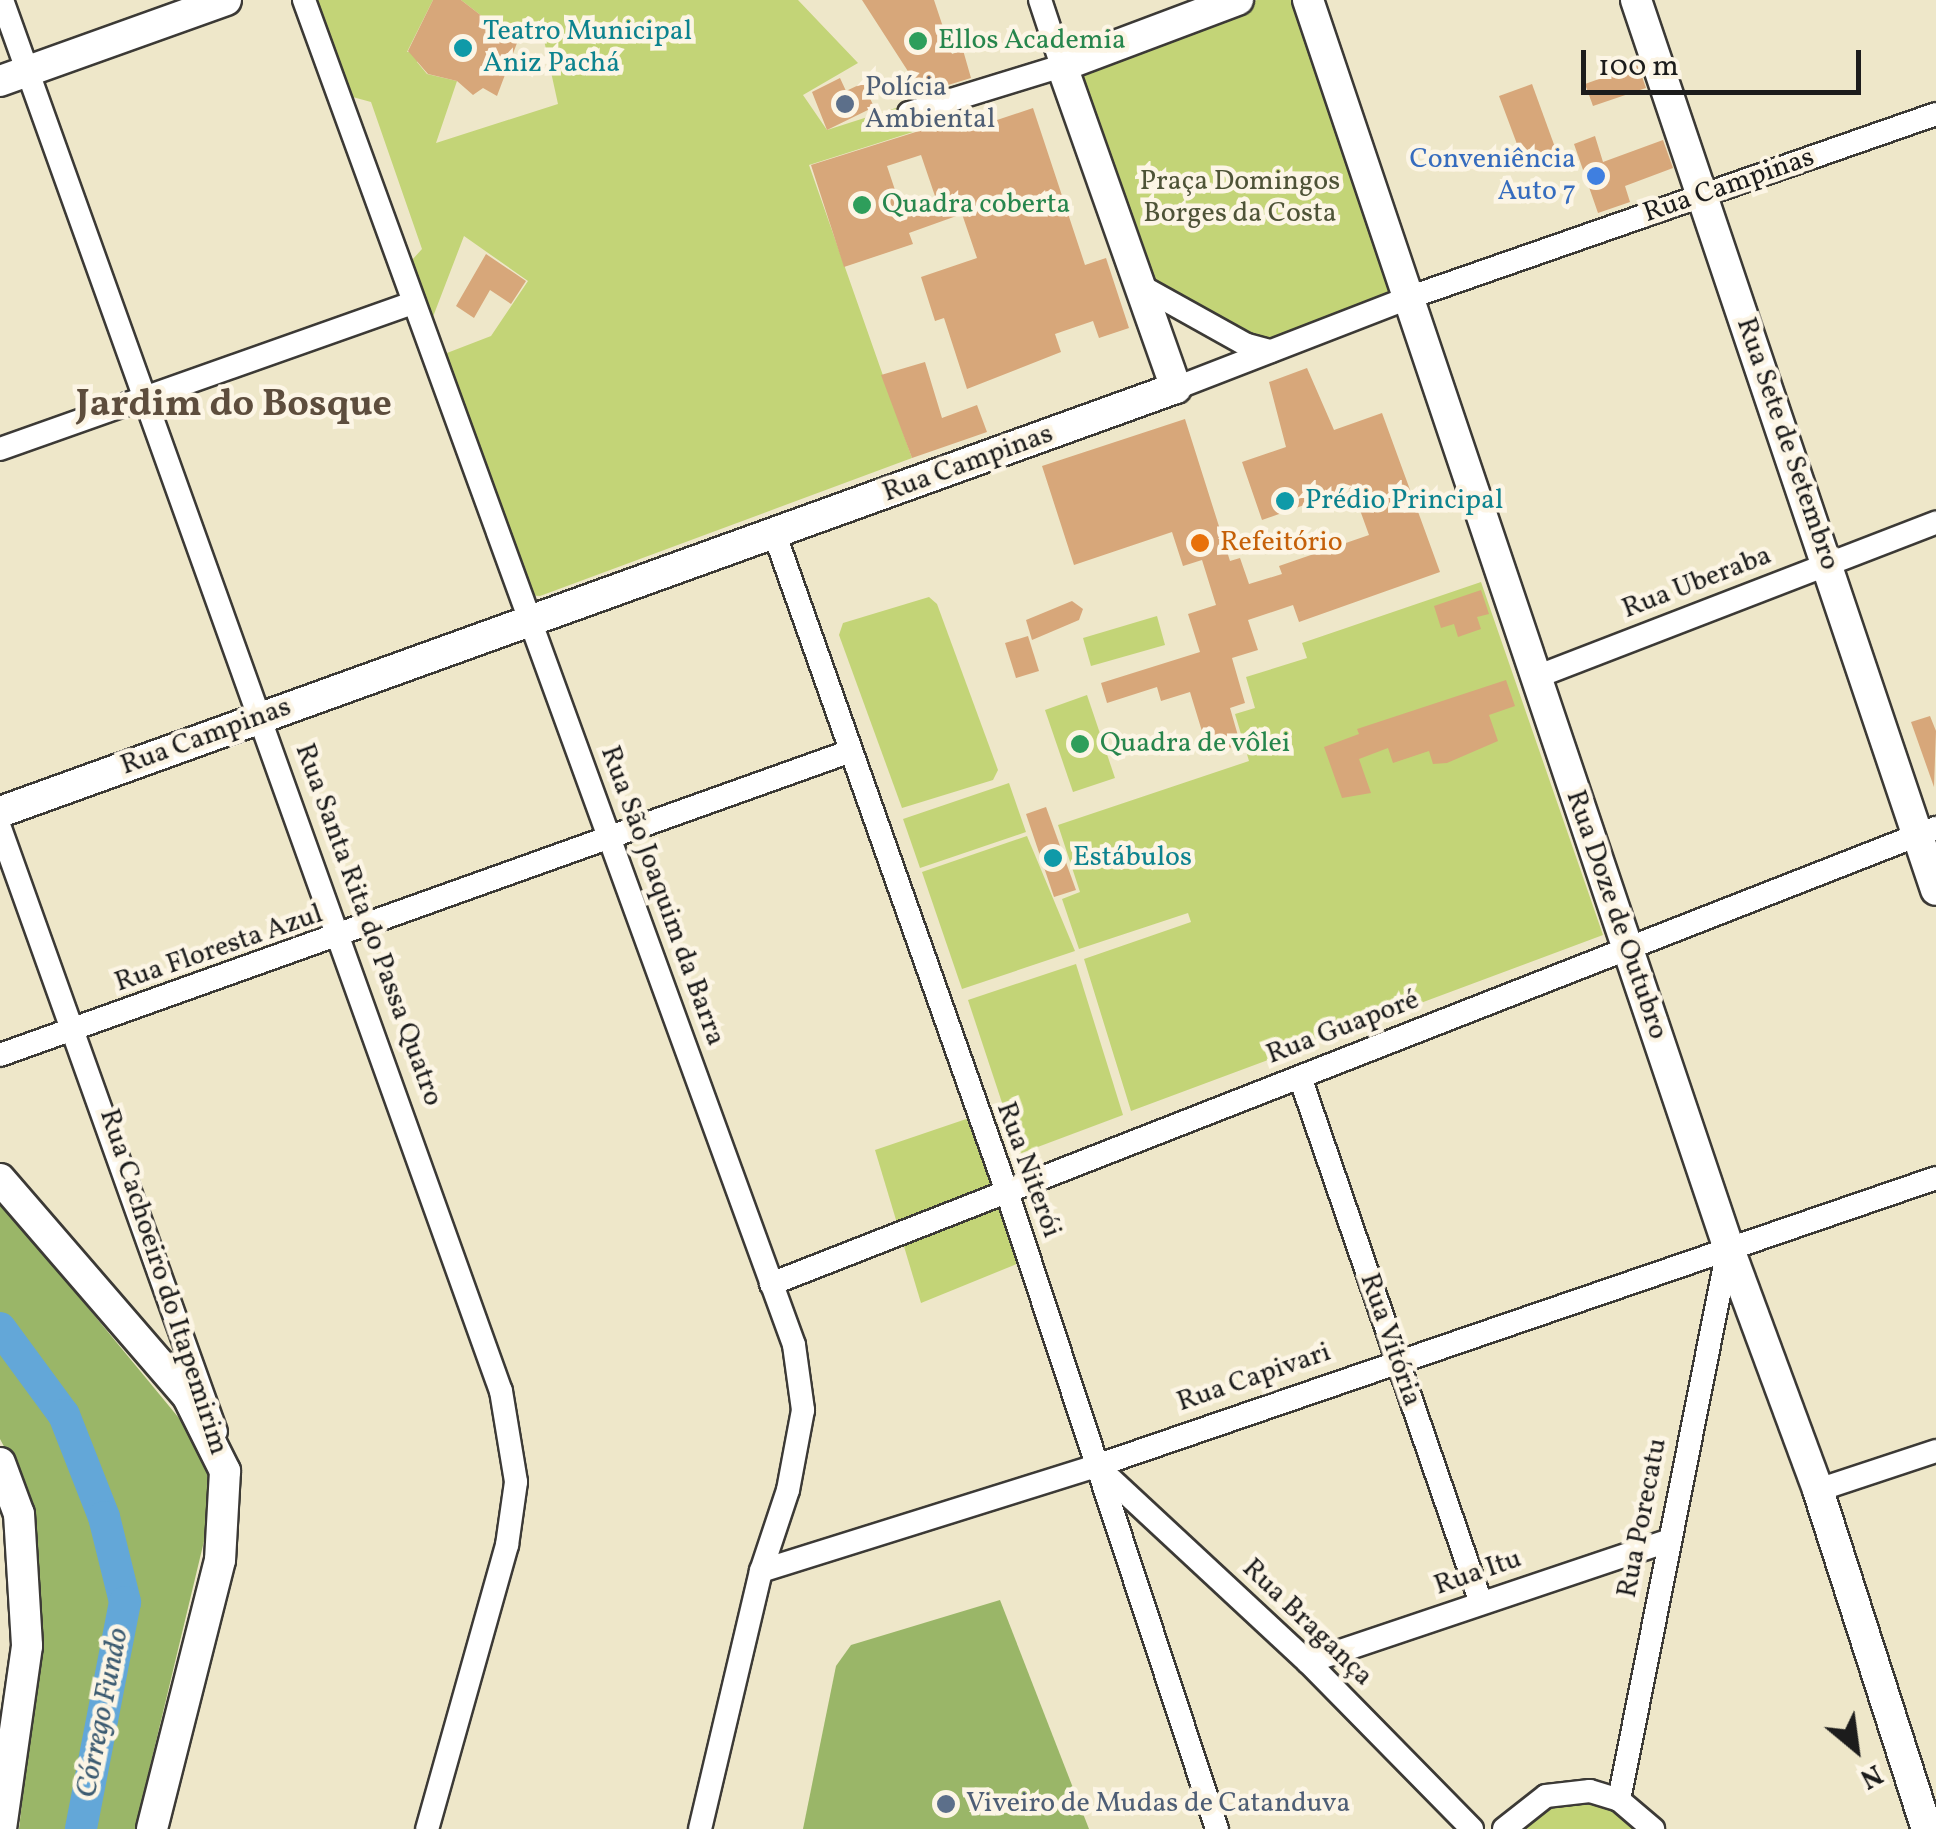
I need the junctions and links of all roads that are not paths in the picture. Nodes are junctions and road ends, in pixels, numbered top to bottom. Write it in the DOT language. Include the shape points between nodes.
graph roads {
  1 [pos="2,0"];
  2 [pos="226,0"];
  3 [pos="304,0"];
  4 [pos="1040,0"];
  5 [pos="1238,0"];
  6 [pos="1308,0"];
  7 [pos="1636,0"];
  8 [pos="1062,66"];
  9 [pos="29,70"];
  10 [pos="0,82"];
  11 [pos="909,113"];
  12 [pos="1936,114"];
  13 [pos="1703,194"];
  14 [pos="1139,285"];
  15 [pos="1408,298"];
  16 [pos="413,303"];
  17 [pos="1270,351"];
  18 [pos="1176,388"];
  19 [pos="149,398"];
  20 [pos="0,448"];
  21 [pos="1936,523"];
  22 [pos="775,534"];
  23 [pos="1828,565"];
  24 [pos="530,618"];
  25 [pos="1536,677"];
  26 [pos="262,717"];
  27 [pos="851,751"];
  28 [pos="0,812"];
  29 [pos="0,828"];
  30 [pos="1927,831"];
  31 [pos="608,838"];
  32 [pos="1936,890"];
  33 [pos="341,938"];
  34 [pos="1628,948"];
  35 [pos="78,1031"];
  36 [pos="0,1055"];
  37 [pos="1300,1077"];
  38 [pos="1936,1178"];
  39 [pos="0,1179"];
  40 [pos="1006,1192"];
  41 [pos="1728,1248"];
  42 [pos="771,1284"];
  43 [pos="1397,1360"];
  44 [pos="1936,1451"];
  45 [pos="0,1463"];
  46 [pos="1096,1466"];
  47 [pos="226,1471"];
  48 [pos="1818,1490"];
  49 [pos="1668,1541"];
  50 [pos="761,1572"];
  51 [pos="1482,1604"];
  52 [pos="1308,1662"];
  53 [pos="1619,1800"];
  54 [pos="1,1829"];
  55 [pos="152,1829"];
  56 [pos="427,1829"];
  57 [pos="700,1829"];
  58 [pos="1216,1829"];
  59 [pos="1472,1829"];
  60 [pos="1504,1829"];
  61 [pos="1654,1829"];
  62 [pos="1927,1829"];
  1 -- 9 [label="street, Rua Santa Rita do Passa Quatro"];
  2 -- 9 [label="main road"];
  3 -- 16 [label="street, Rua São Joaquim da Barra"];
  4 -- 8 [label="street"];
  5 -- 8 [label="main road"];
  6 -- 15 [label="main road, Rua Doze de Outubro"];
  7 -- 13 [label="main road, Rua Sete de Setembro"];
  8 -- 11 [label="street"];
  8 -- 14 [label="main road"];
  9 -- 10 [label="main road"];
  9 -- 19 [label="street, Rua Santa Rita do Passa Quatro"];
  12 -- 13 [label="street, Rua Campinas"];
  13 -- 15 [label="street, Rua Campinas"];
  13 -- 23 [label="main road, Rua Sete de Setembro"];
  14 -- 17 [label="street" via="1237,340"];
  14 -- 18 [label="main road"];
  15 -- 17 [label="street, Rua Campinas"];
  15 -- 25 [label="main road, Rua Doze de Outubro"];
  16 -- 19 [label="street"];
  16 -- 24 [label="street, Rua São Joaquim da Barra"];
  17 -- 18 [label="street, Rua Campinas"];
  18 -- 22 [label="main road, Rua Campinas"];
  19 -- 20 [label="street"];
  19 -- 26 [label="street, Rua Santa Rita do Passa Quatro"];
  21 -- 23 [label="street, Rua Uberaba"];
  22 -- 24 [label="main road, Rua Campinas"];
  22 -- 27 [label="street, Rua Niterói"];
  23 -- 25 [label="street, Rua Uberaba"];
  23 -- 30 [label="main road, Rua Sete de Setembro"];
  24 -- 26 [label="main road, Rua Campinas"];
  24 -- 31 [label="street, Rua São Joaquim da Barra"];
  25 -- 34 [label="main road, Rua Doze de Outubro"];
  26 -- 28 [label="main road, Rua Campinas"];
  26 -- 33 [label="street, Rua Santa Rita do Passa Quatro"];
  27 -- 31 [label="street, Rua Floresta Azul"];
  27 -- 40 [label="street, Rua Niterói"];
  29 -- 35 [label="street, Rua Cachoeiro do Itapemirim"];
  30 -- 32 [label="main road, Rua Sete de Setembro"];
  30 -- 34 [label="street, Rua Guaporé"];
  31 -- 33 [label="street, Rua Floresta Azul"];
  31 -- 42 [label="street, Rua São Joaquim da Barra"];
  33 -- 35 [label="street, Rua Floresta Azul"];
  33 -- 56 [label="street, Rua Santa Rita do Passa Quatro" via="501,1390 512,1440 516,1482 506,1545"];
  34 -- 37 [label="street, Rua Guaporé"];
  34 -- 41 [label="main road, Rua Doze de Outubro"];
  35 -- 36 [label="street, Rua Floresta Azul"];
  35 -- 47 [label="street, Rua Cachoeiro do Itapemirim"];
  37 -- 40 [label="street, Rua Guaporé"];
  37 -- 43 [label="street, Rua Vitória"];
  38 -- 41 [label="street, Rua Capivari"];
  39 -- 47 [label="main road" via="188,1398"];
  40 -- 42 [label="street, Rua Guaporé"];
  40 -- 46 [label="street, Rua Niterói"];
  41 -- 43 [label="street, Rua Capivari"];
  41 -- 48 [label="main road, Rua Doze de Outubro"];
  41 -- 49 [label="street, Rua Porecatu"];
  42 -- 50 [label="street, Rua São Joaquim da Barra" via="794,1345 802,1410 788,1490"];
  43 -- 46 [label="street, Rua Capivari"];
  43 -- 51 [label="street, Rua Vitória"];
  44 -- 48 [label="street"];
  45 -- 54 [label="main road" via="19,1514 27,1646"];
  46 -- 50 [label="street, Rua Capivari"];
  46 -- 52 [label="street, Rua Bragança"];
  46 -- 58 [label="street, Rua Niterói"];
  47 -- 55 [label="main road, Rua Cachoeiro do Itapemirim" via="220,1560"];
  48 -- 62 [label="main road, Rua Doze de Outubro"];
  49 -- 51 [label="street, Rua Itu"];
  49 -- 53 [label="street, Rua Porecatu"];
  50 -- 57 [label="street, Rua São Joaquim da Barra"];
  51 -- 52 [label="street, Rua Itu"];
  52 -- 59 [label="street, Rua Bragança"];
  53 -- 60 [label="street" via="1590,1791 1546,1796"];
  53 -- 61 [label="street"];
}
